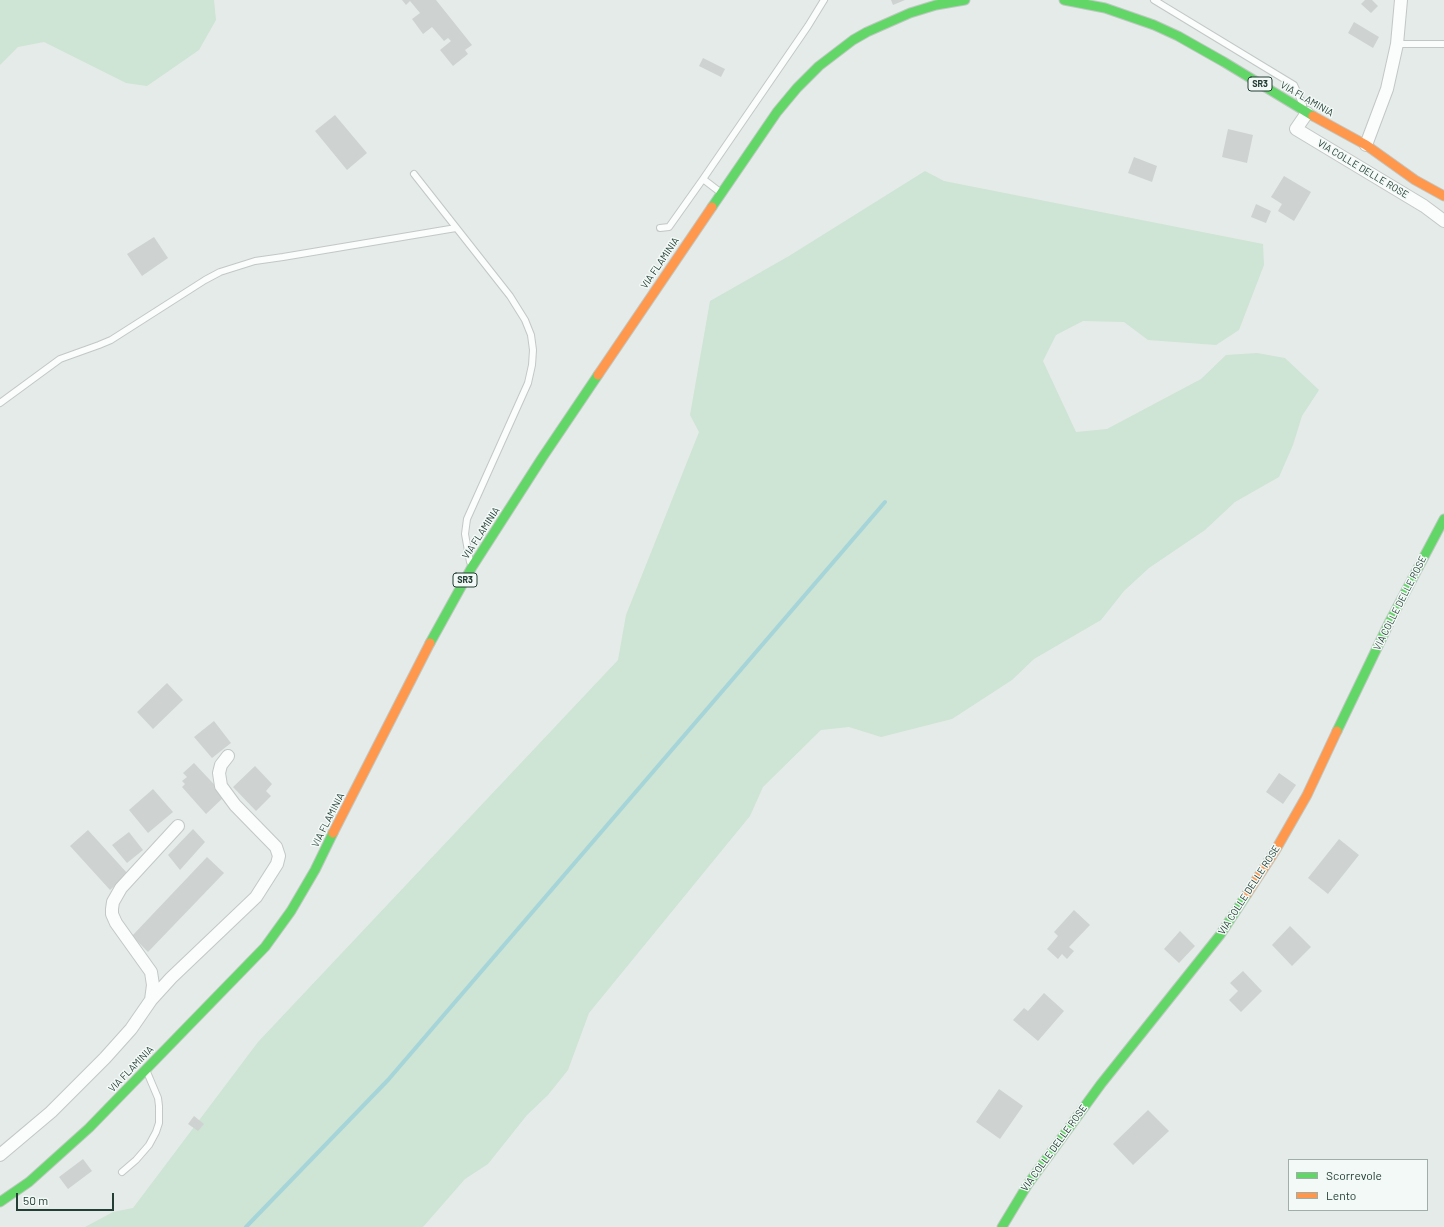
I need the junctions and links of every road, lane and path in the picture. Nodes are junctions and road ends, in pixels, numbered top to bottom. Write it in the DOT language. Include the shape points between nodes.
graph roads {
  1 [pos="824,0"];
  2 [pos="965,0"];
  3 [pos="1064,0"];
  4 [pos="1154,0"];
  5 [pos="1401,0"];
  6 [pos="1397,44"];
  7 [pos="1444,44"];
  8 [pos="1307,113"];
  9 [pos="1366,145"];
  10 [pos="414,174"];
  11 [pos="703,179"];
  12 [pos="721,193"];
  13 [pos="1444,196"];
  14 [pos="1444,221"];
  15 [pos="456,228"];
  16 [pos="660,228"];
  17 [pos="0,403"];
  18 [pos="1444,519"];
  19 [pos="472,567"];
  20 [pos="228,756"];
  21 [pos="178,826"];
  22 [pos="151,1000"];
  23 [pos="146,1070"];
  24 [pos="0,1155"];
  25 [pos="122,1172"];
  26 [pos="0,1202"];
  27 [pos="1002,1227"];
  1 -- 11 [label="lane"];
  2 -- 12 [label="main road, VIA FLAMINIA / SR3" via="936,5 898,17 867,32 829,57 780,108"];
  3 -- 8 [label="main road, VIA FLAMINIA / SR3" via="1105,8 1160,28 1203,50"];
  4 -- 8 [label="lane" via="1294,84"];
  5 -- 6 [label="street"];
  6 -- 7 [label="lane"];
  6 -- 9 [label="street" via="1388,89"];
  8 -- 9 [label="main road, VIA FLAMINIA / SR3"];
  8 -- 14 [label="street, VIA COLLE DELLE ROSE" via="1296,129 1424,206"];
  9 -- 13 [label="main road, VIA FLAMINIA / SR3" via="1415,180"];
  10 -- 15 [label="lane"];
  11 -- 12 [label="lane"];
  11 -- 16 [label="lane" via="669,227"];
  12 -- 19 [label="main road, VIA FLAMINIA / SR3" via="542,458"];
  15 -- 17 [label="lane" via="255,261 220,272 111,340 60,359"];
  15 -- 19 [label="lane" via="518,307 531,336 533,350 528,383 467,519 465,534"];
  18 -- 27 [label="main road, VIA COLLE DELLE ROSE" via="1390,621 1307,795 1275,851 1220,935 1101,1084 1028,1184"];
  19 -- 23 [label="main road, VIA FLAMINIA / SR3" via="427,648 315,870 289,915 265,947"];
  20 -- 22 [label="street" via="219,773 223,790 272,843 278,851 279,860 256,897"];
  21 -- 22 [label="street" via="121,888 113,902 112,914 116,923 151,972"];
  22 -- 24 [label="street" via="131,1029 100,1063 51,1112"];
  23 -- 25 [label="lane" via="158,1098 159,1123 150,1145"];
  23 -- 26 [label="main road, VIA FLAMINIA / SR3" via="84,1133 29,1182"];
}
